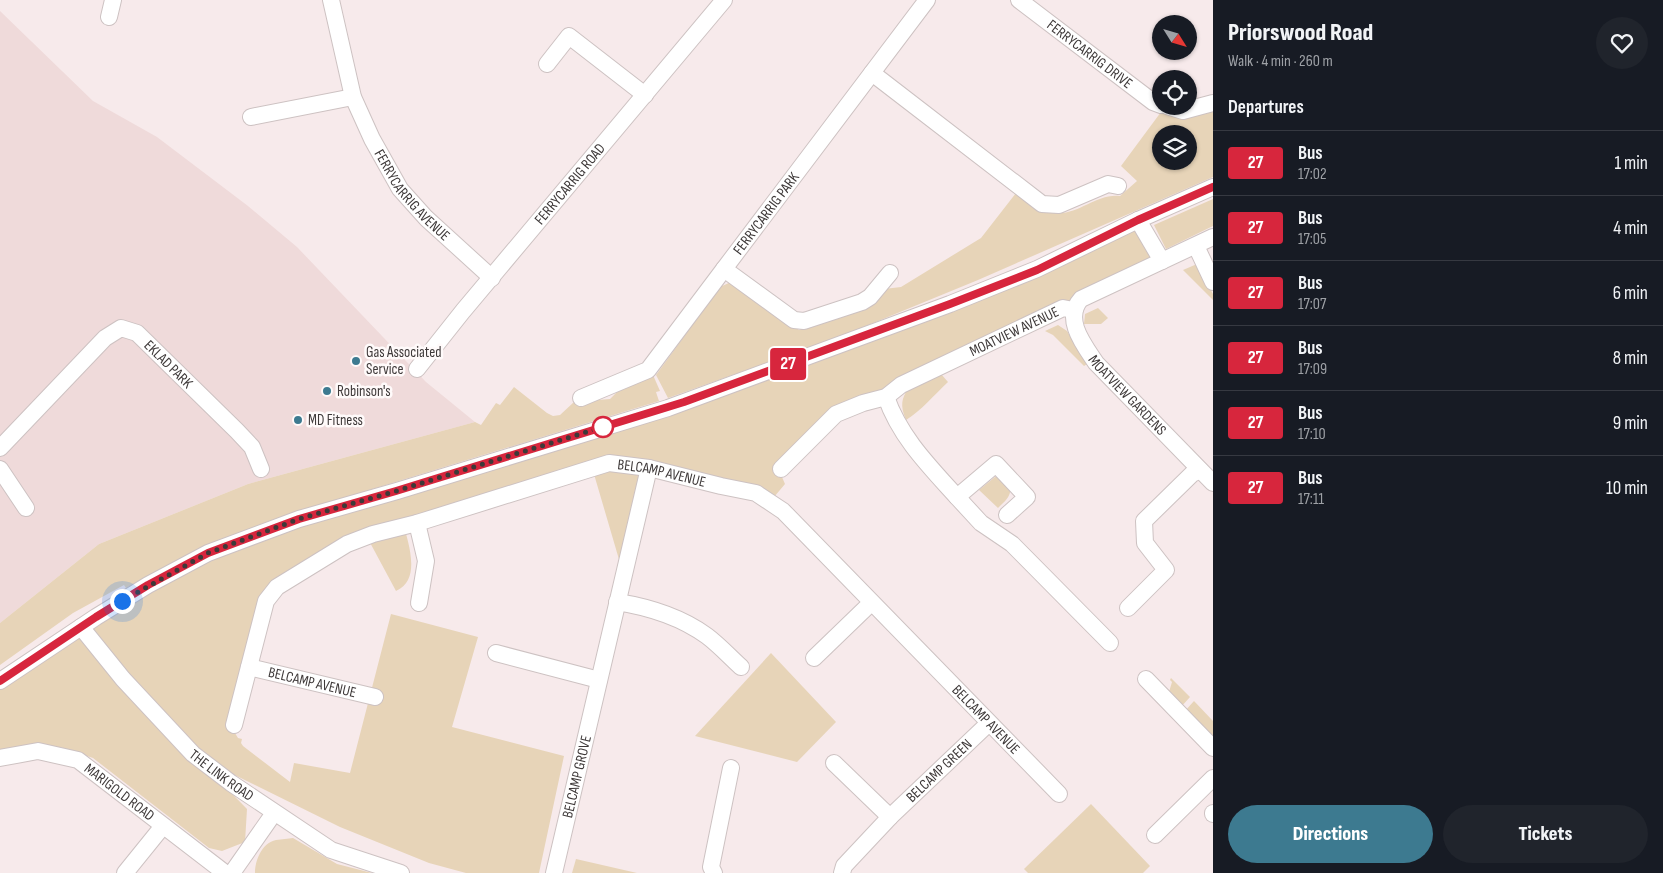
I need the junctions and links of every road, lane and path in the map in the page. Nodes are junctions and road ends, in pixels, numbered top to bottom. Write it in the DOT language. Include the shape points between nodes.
graph roads {
  1 [pos="113,0"];
  2 [pos="331,0"];
  3 [pos="724,0"];
  4 [pos="927,0"];
  5 [pos="1019,0"];
  6 [pos="109,17"];
  7 [pos="546,64"];
  8 [pos="872,73"];
  9 [pos="645,95"];
  10 [pos="353,97"];
  11 [pos="1152,101"];
  12 [pos="1213,103"];
  13 [pos="1197,107"];
  14 [pos="251,117"];
  15 [pos="1118,186"];
  16 [pos="1213,187"];
  17 [pos="1138,220"];
  18 [pos="1213,237"];
  19 [pos="1196,246"];
  20 [pos="1162,262"];
  21 [pos="724,269"];
  22 [pos="890,273"];
  23 [pos="492,278"];
  24 [pos="1213,282"];
  25 [pos="1073,310"];
  26 [pos="417,369"];
  27 [pos="886,397"];
  28 [pos="581,398"];
  29 [pos="0,448"];
  30 [pos="649,468"];
  31 [pos="0,469"];
  32 [pos="261,469"];
  33 [pos="781,469"];
  34 [pos="1200,470"];
  35 [pos="1213,483"];
  36 [pos="957,497"];
  37 [pos="26,508"];
  38 [pos="1007,515"];
  39 [pos="417,523"];
  40 [pos="617,602"];
  41 [pos="419,603"];
  42 [pos="871,603"];
  43 [pos="1128,608"];
  44 [pos="81,626"];
  45 [pos="1110,644"];
  46 [pos="496,653"];
  47 [pos="814,658"];
  48 [pos="249,667"];
  49 [pos="741,667"];
  50 [pos="1146,679"];
  51 [pos="599,680"];
  52 [pos="0,681"];
  53 [pos="375,697"];
  54 [pos="989,723"];
  55 [pos="234,725"];
  56 [pos="1213,748"];
  57 [pos="0,758"];
  58 [pos="834,763"];
  59 [pos="731,768"];
  60 [pos="1213,778"];
  61 [pos="1059,794"];
  62 [pos="274,813"];
  63 [pos="890,817"];
  64 [pos="162,826"];
  65 [pos="1155,835"];
  66 [pos="125,873"];
  67 [pos="225,873"];
  68 [pos="232,873"];
  69 [pos="400,873"];
  70 [pos="554,873"];
  71 [pos="714,873"];
  72 [pos="842,873"];
  1 -- 6 [label="street"];
  2 -- 10 [label="street, FERRYCARRIG AVENUE"];
  3 -- 9 [label="street, FERRYCARRIG ROAD"];
  4 -- 8 [label="street, FERRYCARRIG PARK"];
  5 -- 11 [label="street, FERRYCARRIG DRIVE"];
  7 -- 9 [label="street" via="569,36"];
  8 -- 15 [label="street" via="1042,204 1059,205 1108,184"];
  8 -- 21 [label="street, FERRYCARRIG PARK"];
  9 -- 23 [label="street, FERRYCARRIG ROAD"];
  10 -- 14 [label="street"];
  10 -- 23 [label="street, FERRYCARRIG AVENUE" via="400,189 426,218"];
  12 -- 13 [label="street"];
  16 -- 17 [label="street"];
  17 -- 20 [label="street"];
  17 -- 44 [label="street" via="1028,273 668,408 299,519 217,549 148,585"];
  18 -- 19 [label="street, MOATVIEW AVENUE"];
  19 -- 20 [label="street, MOATVIEW AVENUE"];
  19 -- 24 [label="street"];
  20 -- 25 [label="street, MOATVIEW AVENUE" via="1081,299"];
  21 -- 22 [label="street, FERRYCARRIG PARK" via="794,320 804,321 862,302"];
  21 -- 28 [label="street" via="648,370"];
  23 -- 26 [label="street, FERRYCARRIG ROAD"];
  25 -- 27 [label="street, MOATVIEW AVENUE" via="1063,308 1050,314 901,385"];
  25 -- 34 [label="street, MOATVIEW GARDENS" via="1072,316 1082,343 1096,363"];
  27 -- 33 [label="street, MOATVIEW AVENUE" via="836,414"];
  27 -- 36 [label="street" via="891,413 910,443"];
  29 -- 32 [label="street, EKLAD PARK" via="105,338 121,328 137,333 237,431 252,447"];
  30 -- 39 [label="street, BELCAMP AVENUE" via="609,463"];
  30 -- 40 [label="street, BELCAMP GROVE"];
  30 -- 42 [label="street, BELCAMP AVENUE" via="756,493 784,511"];
  31 -- 37 [label="street"];
  34 -- 35 [label="street, MOATVIEW GARDENS"];
  34 -- 43 [label="street" via="1144,521 1145,542 1166,570"];
  36 -- 38 [label="street" via="996,464 1027,497"];
  36 -- 45 [label="street" via="981,523 1012,544"];
  39 -- 41 [label="street" via="426,561"];
  39 -- 48 [label="street, BELCAMP AVENUE" via="348,544 277,587 266,601"];
  40 -- 49 [label="street" via="680,619 708,636"];
  40 -- 51 [label="street, BELCAMP GROVE"];
  42 -- 47 [label="street"];
  42 -- 54 [label="street, BELCAMP AVENUE"];
  44 -- 52 [label="street"];
  44 -- 62 [label="street, THE LINK ROAD" via="123,679 192,754"];
  46 -- 51 [label="street"];
  48 -- 53 [label="street, BELCAMP AVENUE"];
  48 -- 55 [label="street, BELCAMP AVENUE"];
  50 -- 56 [label="street"];
  51 -- 70 [label="street, BELCAMP GROVE"];
  54 -- 61 [label="street, BELCAMP AVENUE"];
  54 -- 63 [label="street, BELCAMP GREEN"];
  57 -- 64 [label="street, MARIGOLD ROAD" via="38,751 78,760"];
  58 -- 63 [label="street"];
  59 -- 71 [label="street" via="711,868"];
  60 -- 65 [label="street"];
  62 -- 68 [label="street"];
  62 -- 69 [label="street, THE LINK ROAD" via="331,850"];
  63 -- 72 [label="street, BELCAMP GREEN" via="844,866"];
  64 -- 66 [label="street"];
  64 -- 67 [label="street, MARIGOLD ROAD"];
}
